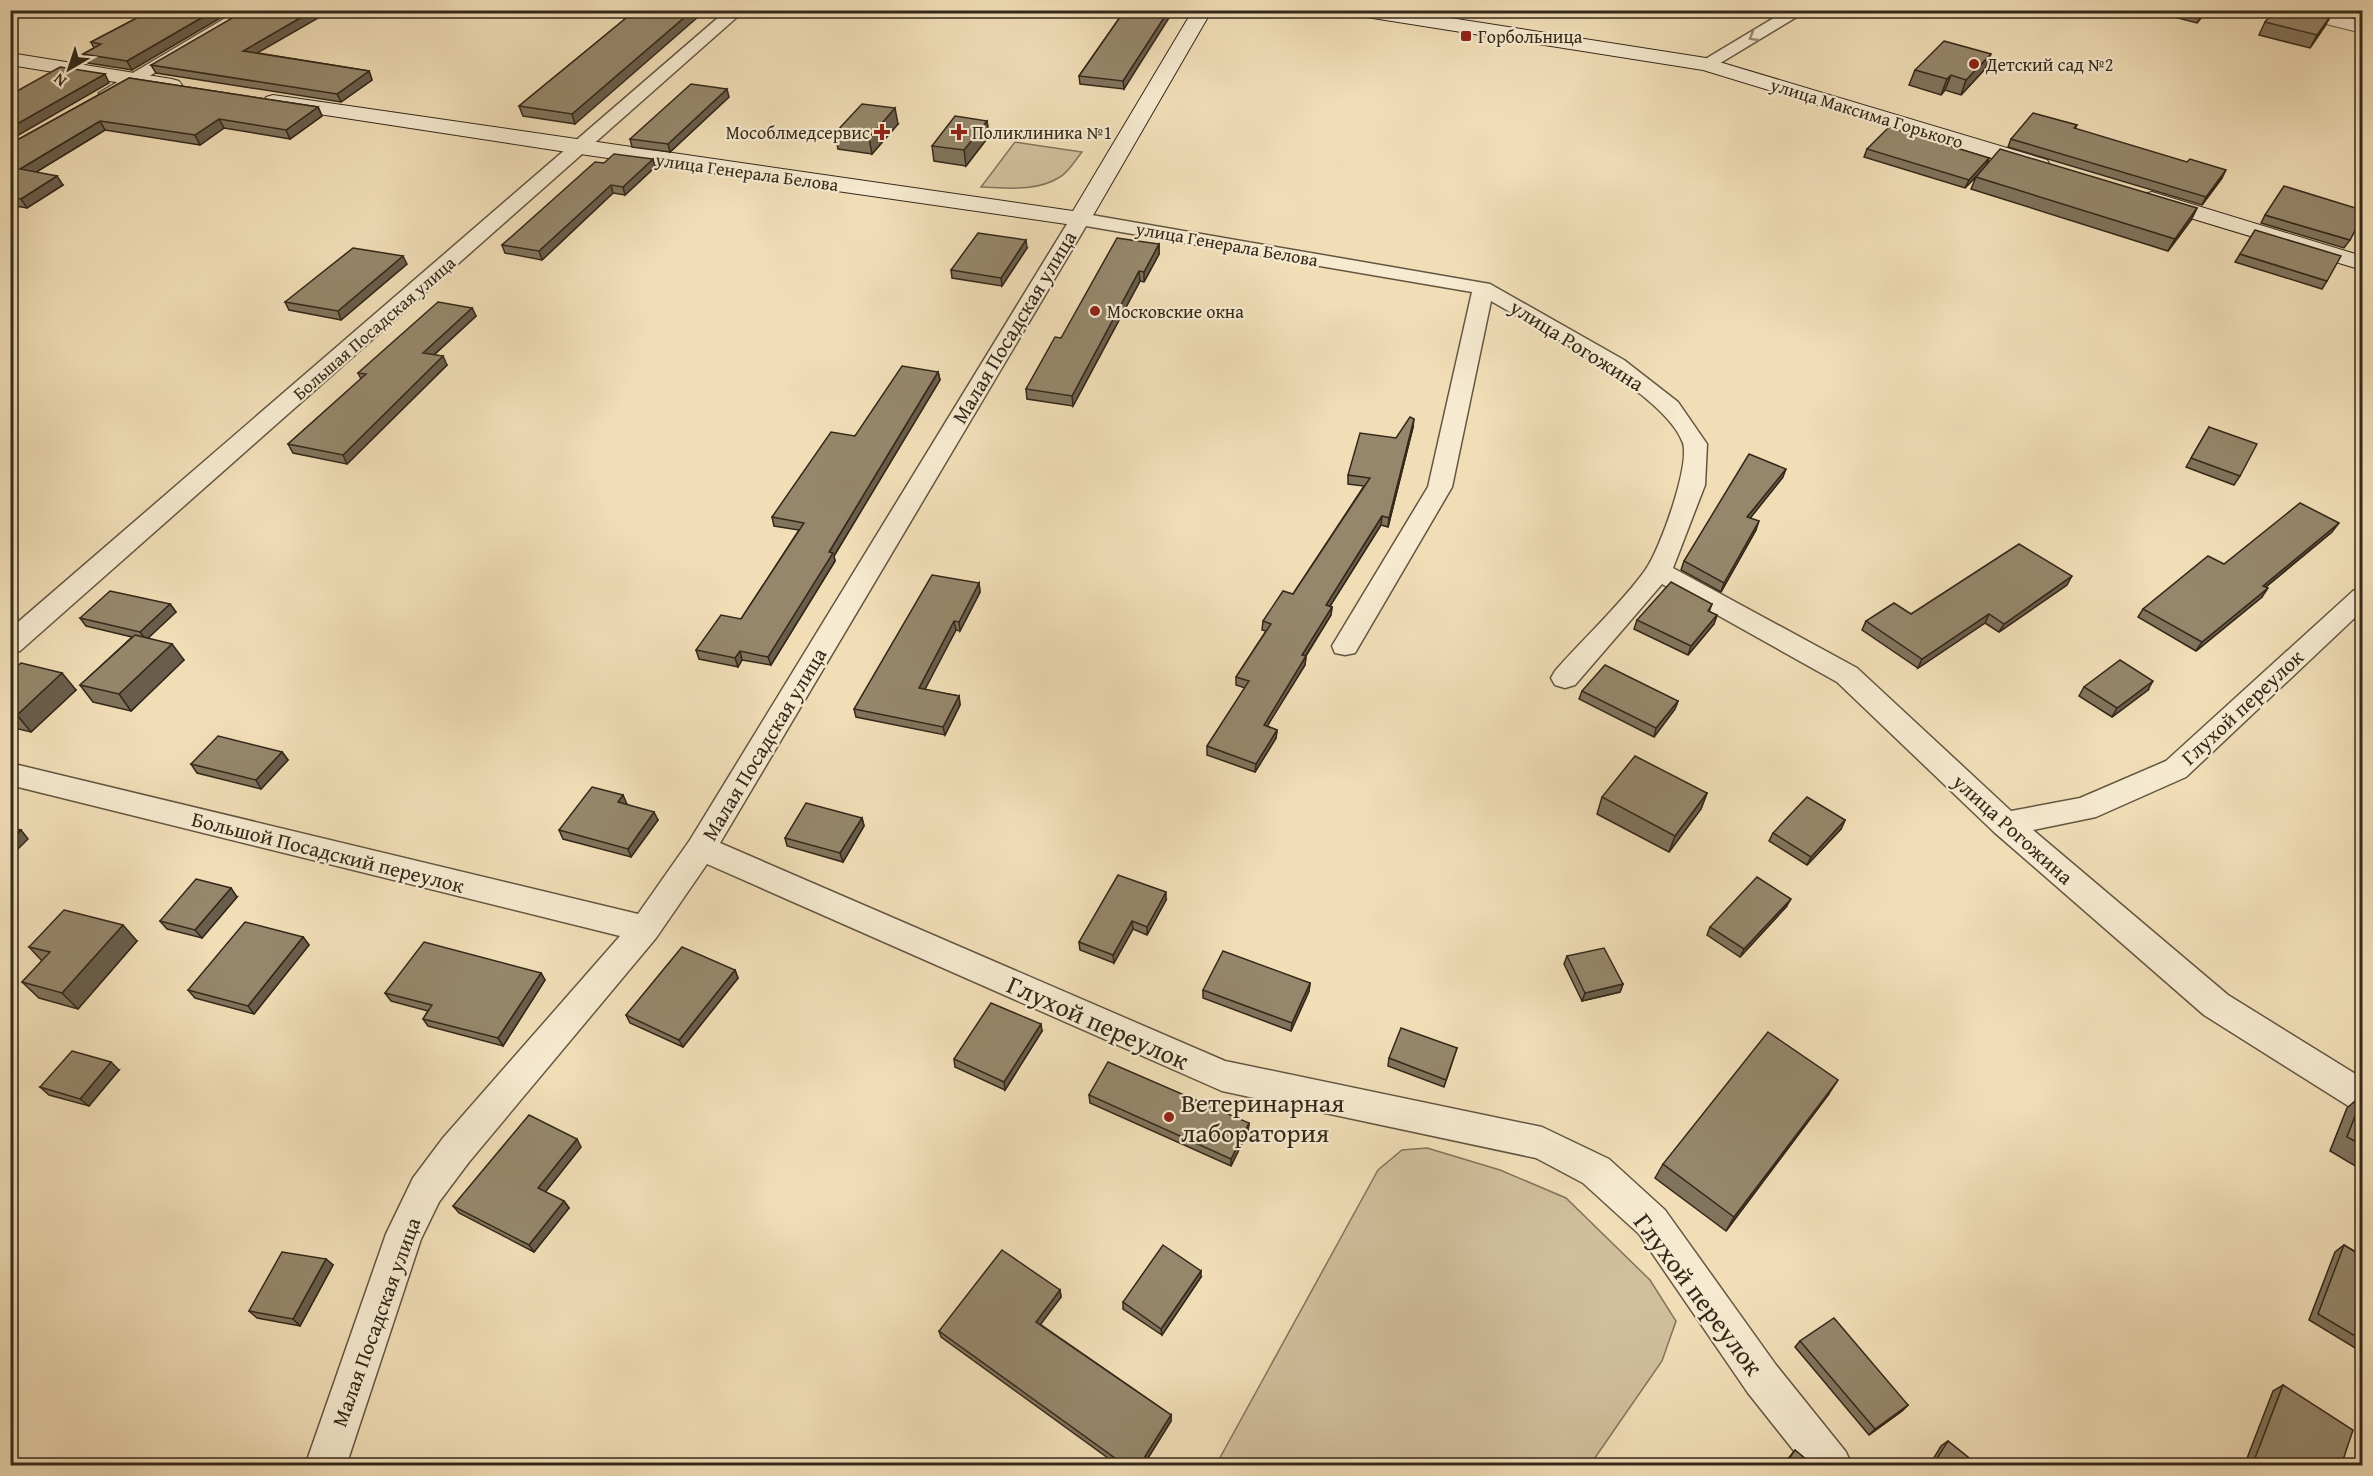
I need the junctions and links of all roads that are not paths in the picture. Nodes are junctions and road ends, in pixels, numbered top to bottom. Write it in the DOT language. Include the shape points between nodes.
graph roads {
  1 [pos="252,10"];
  2 [pos="737,10"];
  3 [pos="1203,10"];
  4 [pos="1360,10"];
  5 [pos="1800,10"];
  6 [pos="2293,10"];
  7 [pos="2362,27"];
  8 [pos="10,59"];
  9 [pos="1706,64"];
  10 [pos="132,79"];
  11 [pos="191,88"];
  12 [pos="250,97"];
  13 [pos="92,102"];
  14 [pos="580,148"];
  15 [pos="2060,171"];
  16 [pos="2138,195"];
  17 [pos="1080,219"];
  18 [pos="2362,263"];
  19 [pos="1483,288"];
  20 [pos="1659,571"];
  21 [pos="2362,597"];
  22 [pos="10,644"];
  23 [pos="1345,646"];
  24 [pos="1564,678"];
  25 [pos="10,774"];
  26 [pos="2005,824"];
  27 [pos="701,848"];
  28 [pos="645,930"];
  29 [pos="2362,1096"];
  30 [pos="326,1466"];
  31 [pos="1832,1466"];
  1 -- 10 [label="street"];
  2 -- 14 [label="street, Большая Посадская улица"];
  3 -- 17 [label="main road, Малая Посадская улица"];
  4 -- 9 [label="main road, улица Максима Горького"];
  5 -- 9 [label="street, one-way"];
  6 -- 7 [label="main road"];
  8 -- 10 [label="main road"];
  9 -- 15 [label="main road, улица Максима Горького"];
  10 -- 11 [label="main road"];
  10 -- 13 [label="street"];
  12 -- 14 [label="main road, улица Генерала Белова"];
  14 -- 17 [label="main road, улица Генерала Белова"];
  14 -- 22 [label="street, Большая Посадская улица"];
  16 -- 18 [label="main road"];
  17 -- 19 [label="street, улица Генерала Белова"];
  17 -- 27 [label="street, Малая Посадская улица"];
  19 -- 20 [label="street, улица Рогожина" via="1616,365 1670,407 1695,444 1693,485"];
  19 -- 23 [label="street" via="1440,487"];
  20 -- 24 [label="street, улица Рогожина"];
  20 -- 26 [label="street, улица Рогожина" via="1847,675"];
  21 -- 26 [label="street, Глухой переулок" via="2176,769 2085,809"];
  25 -- 28 [label="street, Большой Посадский переулок"];
  26 -- 29 [label="street, улица Рогожина" via="2216,1005"];
  27 -- 28 [label="street, Малая Посадская улица"];
  27 -- 31 [label="street, Глухой переулок" via="1222,1076 1542,1143 1596,1171 1652,1222 1762,1378"];
  28 -- 30 [label="street, Малая Посадская улица" via="426,1190 404,1234"];
}
